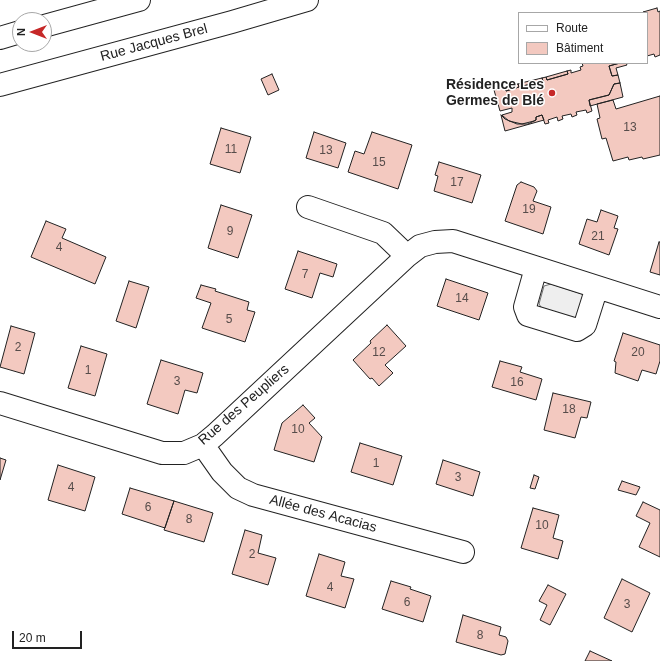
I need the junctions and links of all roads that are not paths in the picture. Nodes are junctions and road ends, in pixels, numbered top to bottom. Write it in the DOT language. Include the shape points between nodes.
graph roads {
  1 [pos="138,0"];
  2 [pos="307,0"];
  3 [pos="52,24"];
  4 [pos="12,34"];
  5 [pos="0,38"];
  6 [pos="0,85"];
  7 [pos="308,207"];
  8 [pos="407,256"];
  9 [pos="536,268"];
  10 [pos="597,287"];
  11 [pos="660,308"];
  12 [pos="0,403"];
  13 [pos="203,445"];
  14 [pos="463,552"];
  1 -- 3 [label="street"];
  2 -- 6 [label="street, Rue Jacques Brel"];
  4 -- 5 [label="street"];
  7 -- 8 [label="street" via="383,232"];
  8 -- 9 [label="street, Rue des Peupliers" via="420,246 453,241"];
  8 -- 13 [label="street, Rue des Peupliers"];
  9 -- 10 [label="street, Rue des Peupliers"];
  9 -- 10 [label="street" via="525,307 528,315 577,330 585,325"];
  10 -- 11 [label="street, Rue des Peupliers"];
  12 -- 13 [label="street, Rue des Peupliers" via="162,453 184,453"];
  13 -- 14 [label="street, Allée des Acacias" via="222,472 238,488 253,495"];
}
